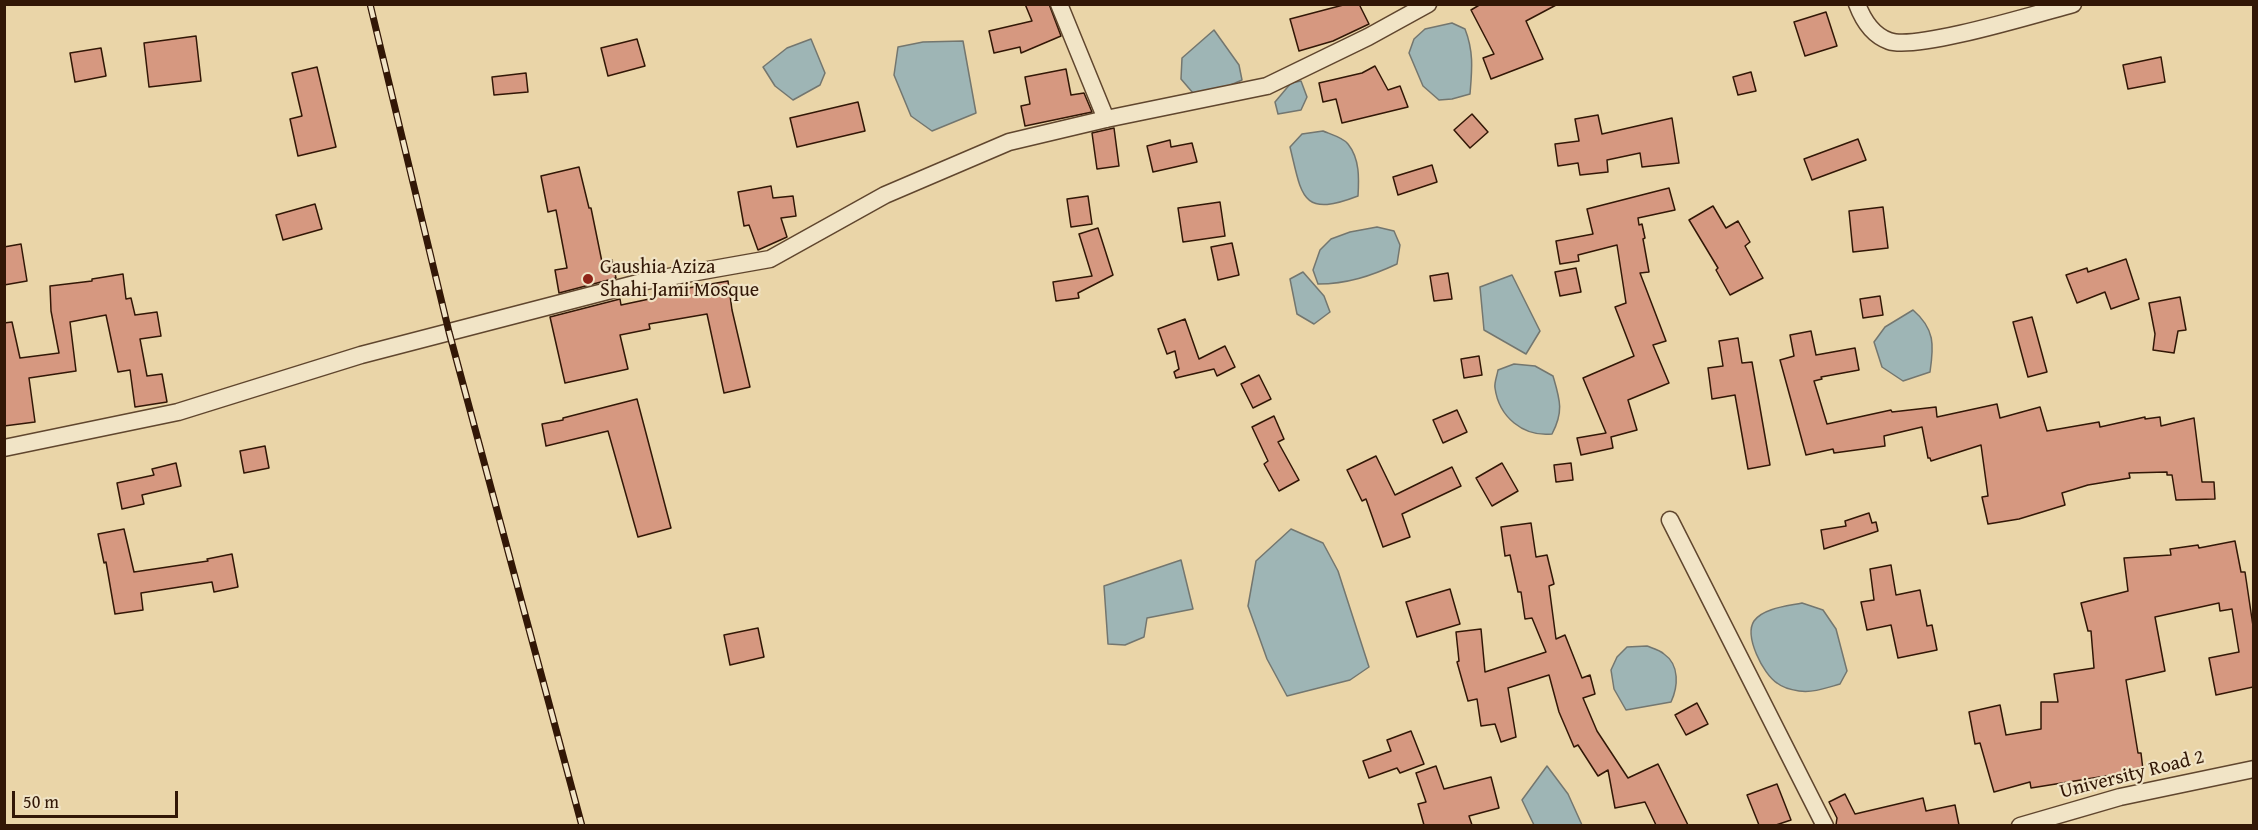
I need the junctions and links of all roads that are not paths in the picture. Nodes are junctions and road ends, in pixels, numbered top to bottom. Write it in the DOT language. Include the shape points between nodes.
graph roads {
  1 [pos="1059,4"];
  2 [pos="1428,4"];
  3 [pos="1857,4"];
  4 [pos="2073,4"];
  5 [pos="1106,119"];
  6 [pos="4,448"];
  7 [pos="1670,520"];
  8 [pos="2253,769"];
  9 [pos="1825,825"];
  10 [pos="2020,825"];
  1 -- 5 [label="street"];
  2 -- 5 [label="street" via="1267,86"];
  3 -- 4 [label="street" via="1865,24 1889,41 1905,43 1949,36"];
  5 -- 6 [label="street" via="1009,142 885,195 770,259 645,281 361,355 178,412"];
  7 -- 9 [label="street"];
  8 -- 10 [label="street, University Road 2" via="2120,797"];
}
